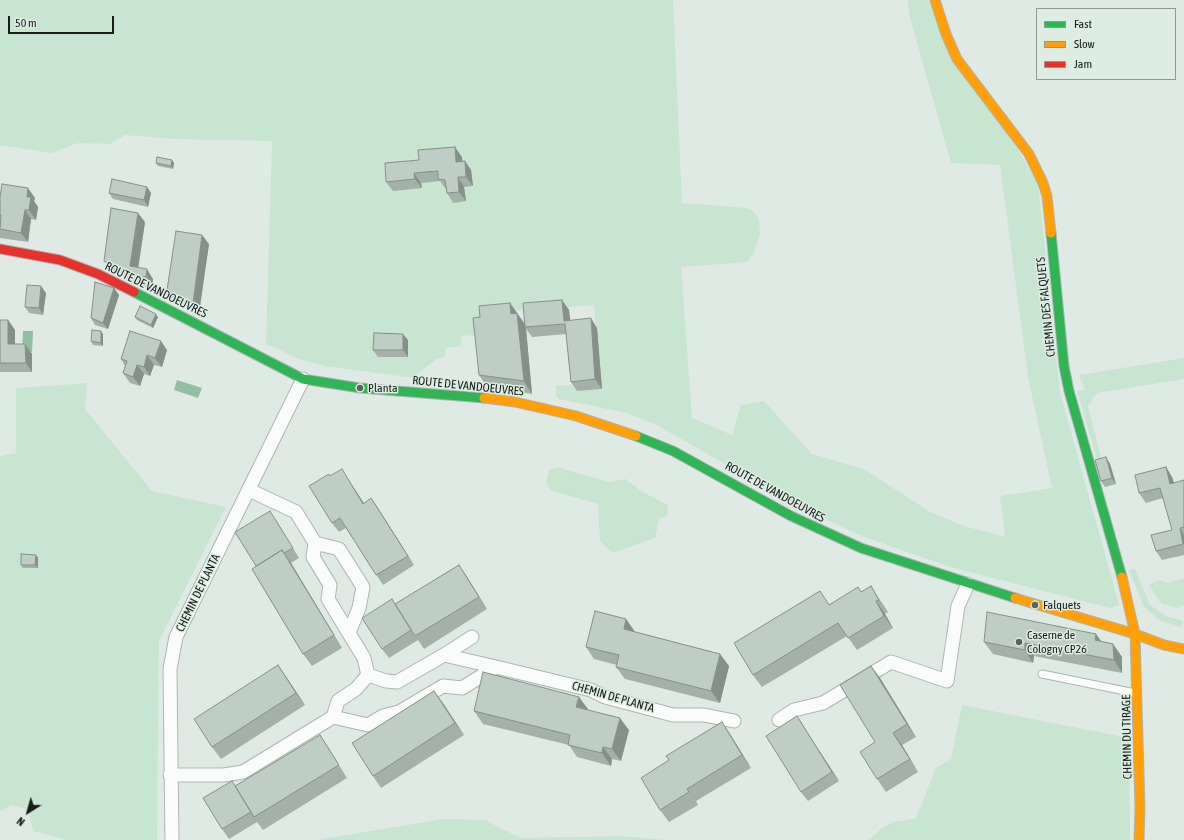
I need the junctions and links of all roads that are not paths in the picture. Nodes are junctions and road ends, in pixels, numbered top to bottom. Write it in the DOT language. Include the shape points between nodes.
graph roads {
  1 [pos="935,0"];
  2 [pos="0,249"];
  3 [pos="303,379"];
  4 [pos="248,490"];
  5 [pos="315,543"];
  6 [pos="968,584"];
  7 [pos="350,633"];
  8 [pos="1135,634"];
  9 [pos="1166,635"];
  10 [pos="472,637"];
  11 [pos="1184,649"];
  12 [pos="444,655"];
  13 [pos="496,667"];
  14 [pos="1042,674"];
  15 [pos="368,675"];
  16 [pos="1138,694"];
  17 [pos="333,717"];
  18 [pos="778,720"];
  19 [pos="716,729"];
  20 [pos="170,775"];
  21 [pos="172,840"];
  22 [pos="1139,840"];
  1 -- 8 [label="main road, CHEMIN DES FALQUETS" via="957,59 1029,154 1043,183 1069,391 1127,596"];
  2 -- 3 [label="main road, ROUTE DE VANDOEUVRES" via="54,258 98,274 222,335"];
  3 -- 4 [label="street, CHEMIN DE PLANTA"];
  3 -- 6 [label="main road, ROUTE DE VANDOEUVRES" via="360,388 508,401 602,423 673,451 791,516 861,548"];
  4 -- 5 [label="street" via="296,512"];
  4 -- 20 [label="street, CHEMIN DE PLANTA" via="176,637 170,669"];
  5 -- 7 [label="street" via="313,557 330,585 328,599"];
  5 -- 7 [label="street" via="339,549 363,587"];
  6 -- 8 [label="main road, ROUTE DE VANDOEUVRES"];
  6 -- 18 [label="street" via="958,606 948,681 891,662 823,704 794,710"];
  7 -- 15 [label="street" via="364,658"];
  8 -- 9 [label="main road"];
  8 -- 11 [label="main road" via="1164,645"];
  8 -- 16 [label="main road, CHEMIN DU TIRAGE"];
  10 -- 12 [label="street"];
  12 -- 13 [label="street, CHEMIN DE PLANTA"];
  12 -- 15 [label="street" via="397,682"];
  13 -- 17 [label="street" via="462,688 443,686 399,712 383,716 368,725"];
  13 -- 19 [label="street, CHEMIN DE PLANTA" via="591,690 605,698 673,715 704,714 732,721"];
  14 -- 16 [label="lane"];
  15 -- 17 [label="street" via="356,689 338,701"];
  16 -- 22 [label="main road, CHEMIN DU TIRAGE"];
  17 -- 20 [label="street" via="243,772 224,775"];
  20 -- 21 [label="street, CHEMIN DE PLANTA"];
}
